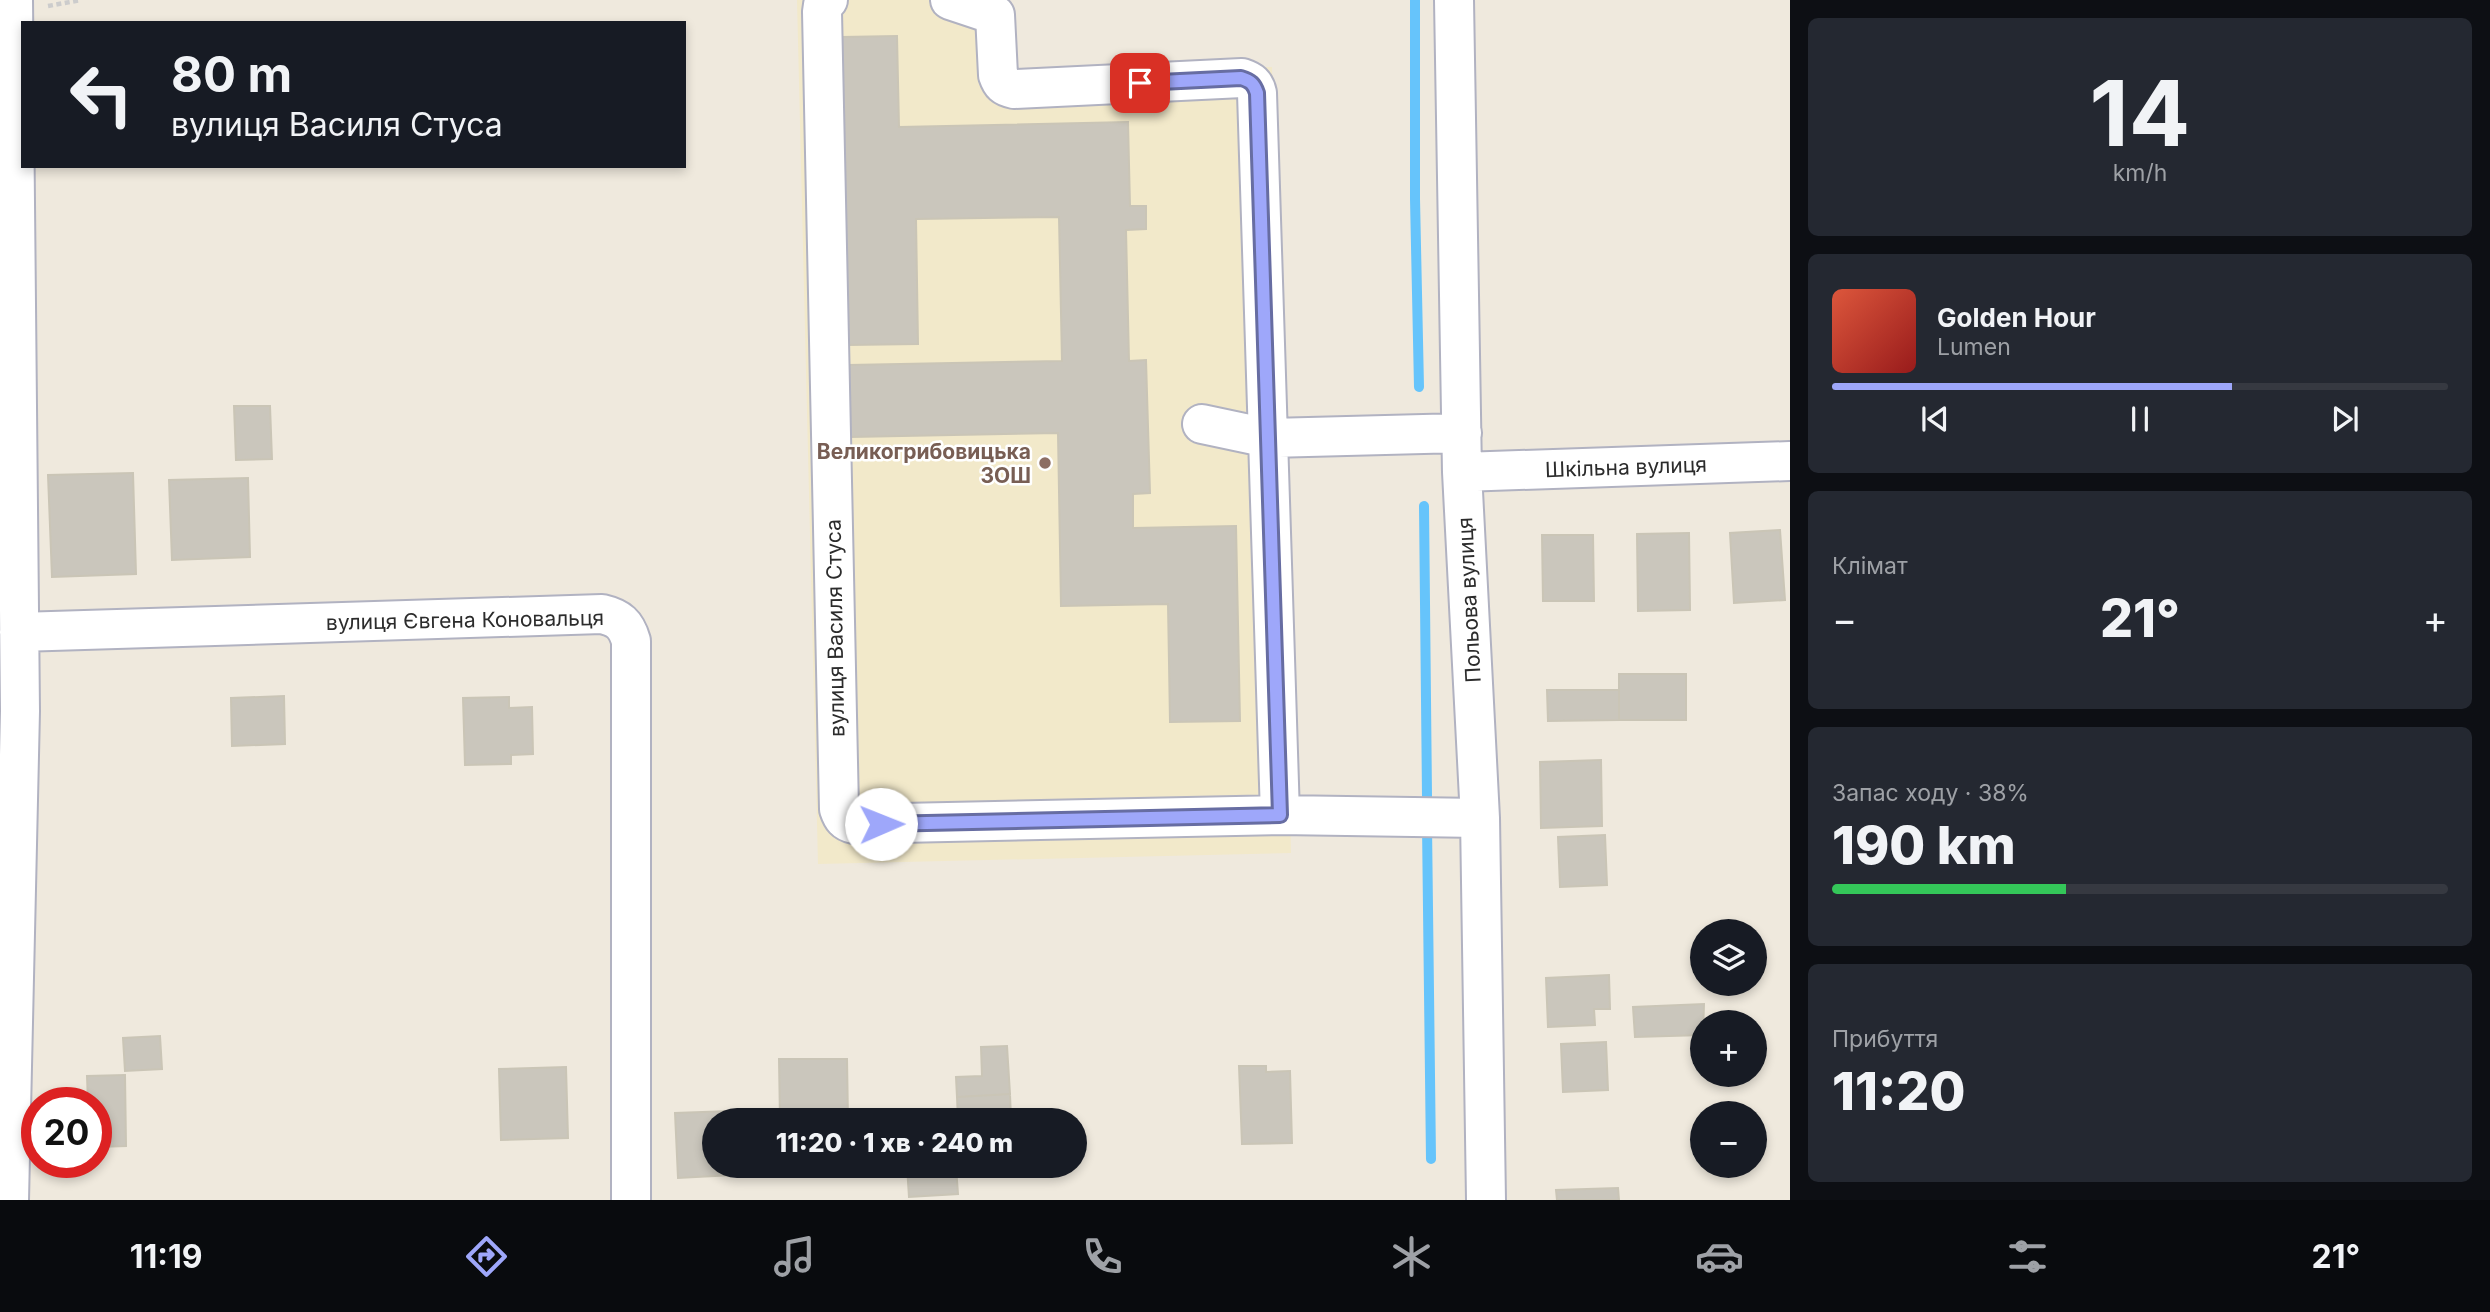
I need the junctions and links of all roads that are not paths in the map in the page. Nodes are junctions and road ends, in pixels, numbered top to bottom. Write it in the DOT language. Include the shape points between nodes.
graph roads {
  1 [pos="12,0"];
  2 [pos="828,0"];
  3 [pos="950,0"];
  4 [pos="1454,0"];
  5 [pos="1202,424"];
  6 [pos="1462,433"];
  7 [pos="1268,438"];
  8 [pos="1790,461"];
  9 [pos="1462,472"];
  10 [pos="19,632"];
  11 [pos="1280,815"];
  12 [pos="1480,818"];
  13 [pos="9,1200"];
  14 [pos="631,1200"];
  15 [pos="1453,1200"];
  16 [pos="1486,1200"];
  1 -- 10 [label="street"];
  2 -- 11 [label="street, вулиця Василя Стуса" via="822,26 842,817 854,824"];
  3 -- 7 [label="street" via="995,15 998,75 1006,88 1241,78 1255,86"];
  4 -- 6 [label="street, Польова вулиця"];
  5 -- 7 [label="street"];
  6 -- 7 [label="street"];
  6 -- 9 [label="street, Польова вулиця"];
  7 -- 11 [label="street"];
  8 -- 9 [label="street, Шкільна вулиця"];
  9 -- 12 [label="street, Польова вулиця"];
  10 -- 13 [label="street"];
  10 -- 14 [label="street, вулиця Євгена Коновальця" via="602,614 616,617 627,627 631,641"];
  11 -- 12 [label="street, вулиця Василя Стуса"];
  12 -- 16 [label="street, Польова вулиця"];
  15 -- 16 [label="street"];
}
